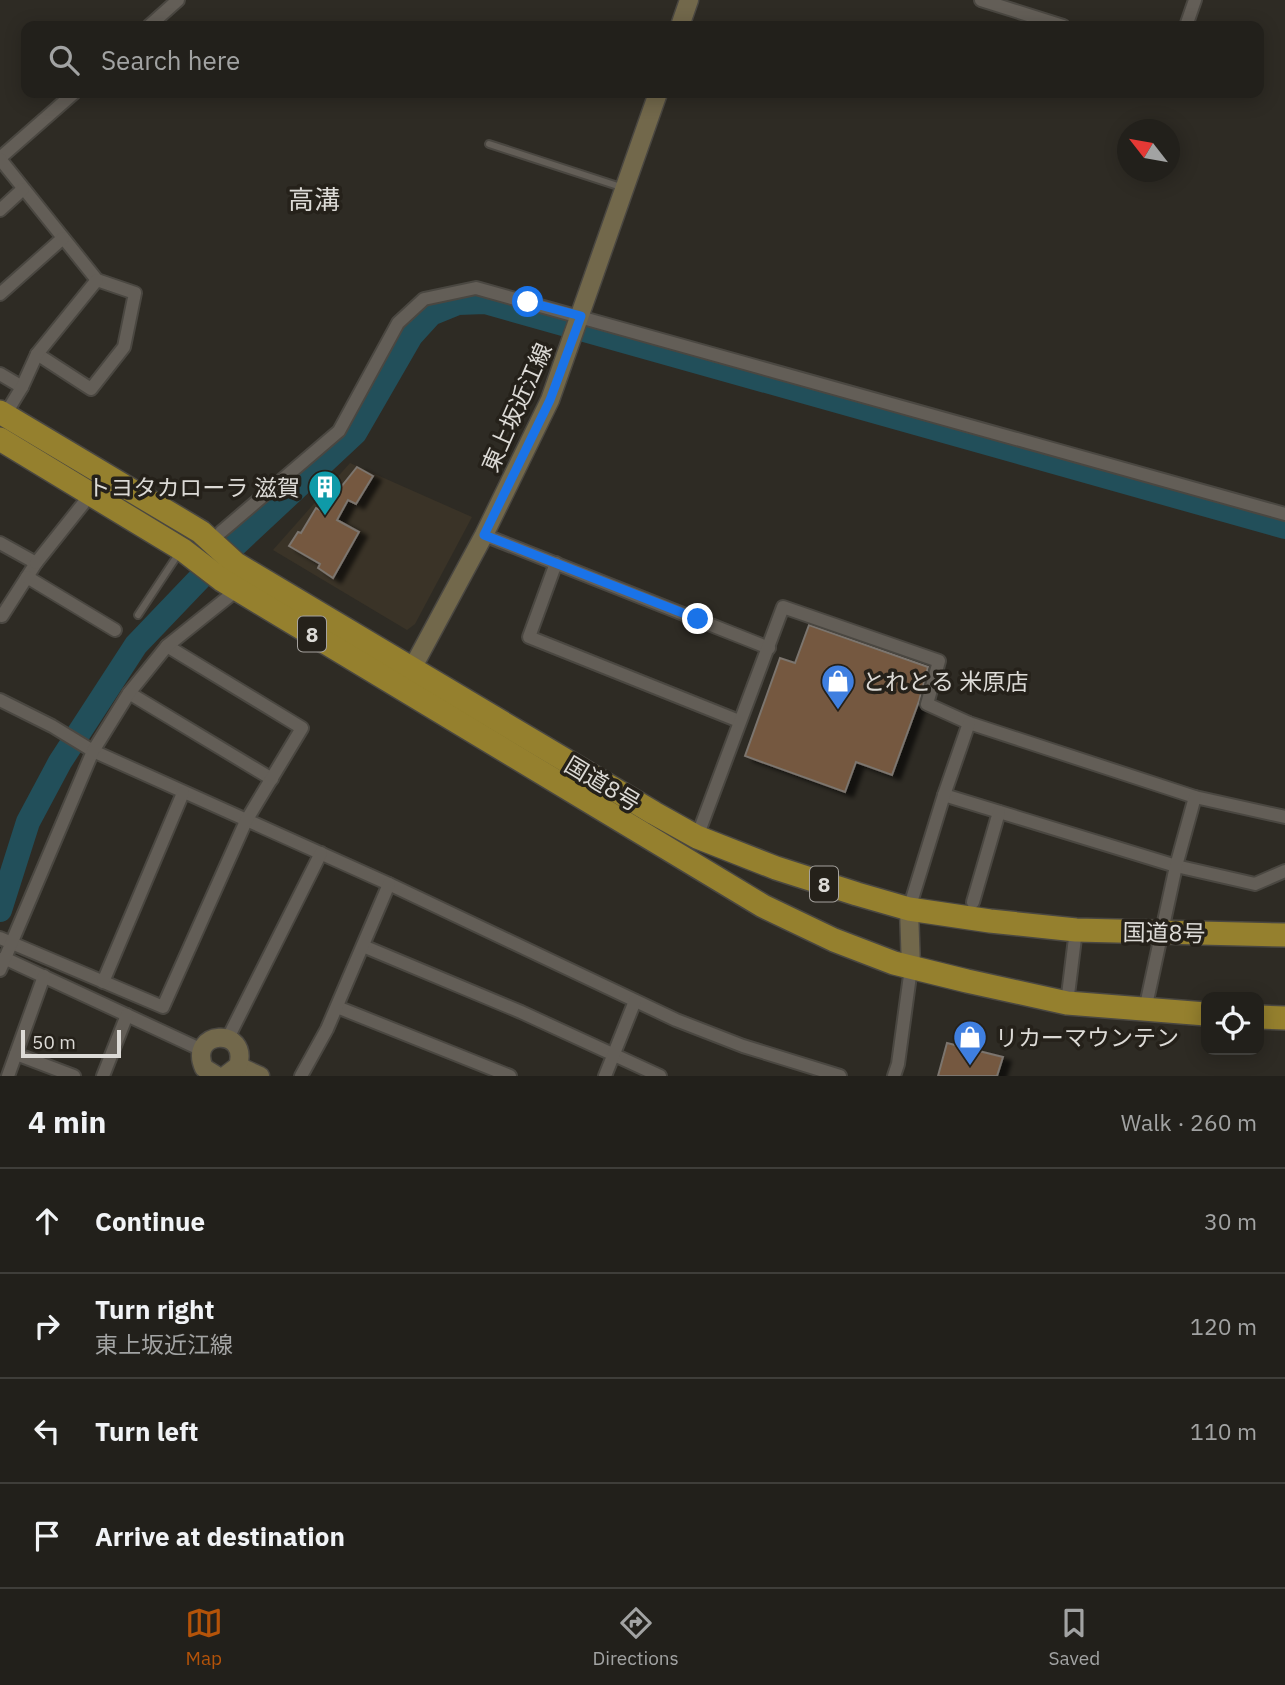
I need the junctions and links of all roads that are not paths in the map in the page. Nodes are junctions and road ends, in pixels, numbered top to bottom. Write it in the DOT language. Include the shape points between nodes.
graph roads {
  1 [pos="178,0"];
  2 [pos="689,0"];
  3 [pos="981,0"];
  4 [pos="1195,0"];
  5 [pos="155,21"];
  6 [pos="682,21"];
  7 [pos="1047,21"];
  8 [pos="1187,21"];
  9 [pos="68,98"];
  10 [pos="656,98"];
  11 [pos="489,144"];
  12 [pos="0,159"];
  13 [pos="625,188"];
  14 [pos="23,189"];
  15 [pos="0,210"];
  16 [pos="64,238"];
  17 [pos="97,280"];
  18 [pos="0,294"];
  19 [pos="578,324"];
  20 [pos="37,354"];
  21 [pos="0,374"];
  22 [pos="22,387"];
  23 [pos="3,413"];
  24 [pos="0,439"];
  25 [pos="96,482"];
  26 [pos="1285,513"];
  27 [pos="211,532"];
  28 [pos="484,535"];
  29 [pos="0,543"];
  30 [pos="179,555"];
  31 [pos="556,563"];
  32 [pos="36,564"];
  33 [pos="27,577"];
  34 [pos="231,578"];
  35 [pos="138,615"];
  36 [pos="1,616"];
  37 [pos="115,630"];
  38 [pos="0,631"];
  39 [pos="167,646"];
  40 [pos="769,648"];
  41 [pos="407,678"];
  42 [pos="129,693"];
  43 [pos="0,700"];
  44 [pos="739,721"];
  45 [pos="969,723"];
  46 [pos="90,749"];
  47 [pos="272,779"];
  48 [pos="183,793"];
  49 [pos="944,795"];
  50 [pos="1195,797"];
  51 [pos="999,812"];
  52 [pos="1285,817"];
  53 [pos="246,821"];
  54 [pos="697,837"];
  55 [pos="321,853"];
  56 [pos="1176,866"];
  57 [pos="1285,871"];
  58 [pos="389,884"];
  59 [pos="973,902"];
  60 [pos="909,909"];
  61 [pos="1076,930"];
  62 [pos="1161,933"];
  63 [pos="1285,935"];
  64 [pos="5,940"];
  65 [pos="363,946"];
  66 [pos="2,964"];
  67 [pos="911,968"];
  68 [pos="44,976"];
  69 [pos="103,982"];
  70 [pos="635,1000"];
  71 [pos="1067,1003"];
  72 [pos="337,1007"];
  73 [pos="1145,1010"];
  74 [pos="1201,1014"];
  75 [pos="127,1015"];
  76 [pos="1264,1017"];
  77 [pos="1285,1018"];
  78 [pos="228,1038"];
  79 [pos="202,1050"];
  80 [pos="16,1054"];
  81 [pos="613,1056"];
  82 [pos="219,1073"];
  83 [pos="8,1076"];
  84 [pos="74,1076"];
  85 [pos="103,1076"];
  86 [pos="260,1076"];
  87 [pos="301,1076"];
  88 [pos="510,1076"];
  89 [pos="605,1076"];
  90 [pos="660,1076"];
  91 [pos="840,1076"];
  92 [pos="894,1076"];
  1 -- 5 [label="street"];
  2 -- 6 [label="main road"];
  3 -- 7 [label="street"];
  4 -- 8 [label="street"];
  9 -- 12 [label="street"];
  10 -- 13 [label="main road, 東上坂近江線"];
  11 -- 13 [label="lane"];
  12 -- 14 [label="street"];
  13 -- 19 [label="main road, 東上坂近江線"];
  14 -- 15 [label="street"];
  14 -- 16 [label="street"];
  16 -- 17 [label="street"];
  16 -- 18 [label="street"];
  17 -- 20 [label="street"];
  17 -- 20 [label="street" via="135,293 124,348 91,388"];
  19 -- 26 [label="street"];
  19 -- 27 [label="street" via="476,288 425,299 398,323 339,431"];
  19 -- 28 [label="main road, 東上坂近江線" via="550,400"];
  20 -- 22 [label="street"];
  21 -- 22 [label="street"];
  22 -- 23 [label="street"];
  23 -- 25 [label="highway, 国道8号 / 8"];
  24 -- 25 [label="highway, 国道8号 / 8"];
  25 -- 27 [label="highway, 国道8号 / 8"];
  25 -- 30 [label="highway, 国道8号 / 8"];
  25 -- 32 [label="street"];
  27 -- 34 [label="highway, 国道8号 / 8"];
  28 -- 31 [label="street"];
  28 -- 41 [label="main road, 東上坂近江線"];
  29 -- 32 [label="street"];
  30 -- 34 [label="highway, 国道8号 / 8"];
  30 -- 35 [label="lane"];
  31 -- 40 [label="street"];
  31 -- 44 [label="street" via="529,637"];
  32 -- 33 [label="street"];
  33 -- 36 [label="street"];
  33 -- 37 [label="street"];
  34 -- 39 [label="street"];
  34 -- 41 [label="highway, 国道8号 / 8"];
  36 -- 38 [label="street"];
  39 -- 42 [label="street"];
  39 -- 47 [label="street" via="302,728"];
  40 -- 44 [label="street"];
  40 -- 45 [label="street" via="783,607 939,661 927,704"];
  41 -- 54 [label="highway, 国道8号 / 8"];
  41 -- 67 [label="highway, 国道8号 / 8" via="763,906 834,940"];
  42 -- 46 [label="street"];
  42 -- 47 [label="street"];
  43 -- 46 [label="street"];
  44 -- 54 [label="street"];
  45 -- 49 [label="street"];
  45 -- 50 [label="street"];
  46 -- 48 [label="street"];
  46 -- 64 [label="street"];
  47 -- 53 [label="street"];
  48 -- 53 [label="street"];
  48 -- 69 [label="street"];
  49 -- 51 [label="street"];
  49 -- 60 [label="street"];
  50 -- 52 [label="street"];
  50 -- 56 [label="street"];
  51 -- 56 [label="street"];
  51 -- 59 [label="street"];
  53 -- 55 [label="street"];
  53 -- 69 [label="street" via="163,1007"];
  54 -- 60 [label="highway, 国道8号 / 8" via="776,868"];
  55 -- 58 [label="street"];
  55 -- 78 [label="street"];
  56 -- 57 [label="street" via="1255,884"];
  56 -- 62 [label="street"];
  58 -- 65 [label="street"];
  58 -- 70 [label="street"];
  60 -- 61 [label="highway, 国道8号 / 8"];
  60 -- 67 [label="main road"];
  61 -- 62 [label="highway, 国道8号 / 8"];
  61 -- 71 [label="street"];
  62 -- 63 [label="highway, 国道8号 / 8"];
  62 -- 73 [label="street"];
  64 -- 66 [label="street"];
  64 -- 69 [label="street"];
  65 -- 72 [label="street"];
  65 -- 81 [label="street"];
  66 -- 68 [label="street"];
  67 -- 71 [label="highway, 国道8号 / 8"];
  67 -- 92 [label="street"];
  68 -- 75 [label="street"];
  68 -- 80 [label="street"];
  70 -- 81 [label="street"];
  70 -- 91 [label="street" via="743,1046"];
  71 -- 73 [label="highway, 国道8号 / 8"];
  72 -- 87 [label="street"];
  72 -- 88 [label="street"];
  73 -- 74 [label="highway, 国道8号 / 8"];
  75 -- 79 [label="street"];
  75 -- 85 [label="street"];
  76 -- 77 [label="highway"];
  78 -- 79 [label="main road" via="210,1040"];
  78 -- 82 [label="main road" via="238,1047 240,1059"];
  79 -- 82 [label="main road" via="201,1062"];
  80 -- 83 [label="street"];
  80 -- 84 [label="street"];
  81 -- 89 [label="street"];
  81 -- 90 [label="street"];
  82 -- 86 [label="main road"];
}
